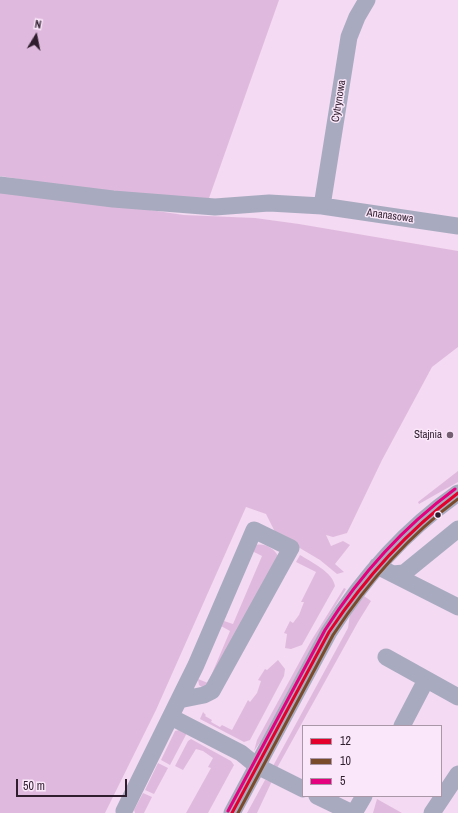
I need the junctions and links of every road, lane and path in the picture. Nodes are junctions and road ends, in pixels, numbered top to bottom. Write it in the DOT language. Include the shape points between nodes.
graph roads {
  1 [pos="367,0"];
  2 [pos="0,184"];
  3 [pos="322,206"];
  4 [pos="458,226"];
  5 [pos="458,493"];
  6 [pos="458,529"];
  7 [pos="377,566"];
  8 [pos="393,574"];
  9 [pos="458,607"];
  10 [pos="386,657"];
  11 [pos="426,680"];
  12 [pos="458,697"];
  13 [pos="180,700"];
  14 [pos="171,717"];
  15 [pos="403,725"];
  16 [pos="257,766"];
  17 [pos="458,774"];
  18 [pos="302,788"];
  19 [pos="319,797"];
  20 [pos="363,797"];
  21 [pos="124,811"];
  22 [pos="232,813"];
  23 [pos="353,813"];
  24 [pos="432,813"];
  1 -- 3 [label="street, Cytrynowa" via="349,37"];
  2 -- 3 [label="street, Ananasowa" via="113,199 215,208 270,203"];
  3 -- 4 [label="street, Ananasowa"];
  5 -- 7 [label="street" via="425,518"];
  6 -- 8 [label="street" via="404,573"];
  7 -- 8 [label="street"];
  7 -- 16 [label="street" via="329,632"];
  8 -- 9 [label="street"];
  10 -- 11 [label="street"];
  11 -- 12 [label="street"];
  11 -- 15 [label="street"];
  13 -- 13 [label="street" via="212,691 291,548 254,530"];
  13 -- 14 [label="street"];
  14 -- 16 [label="street" via="241,754"];
  14 -- 21 [label="street"];
  16 -- 18 [label="street"];
  16 -- 22 [label="street"];
  17 -- 24 [label="street"];
  19 -- 23 [label="street"];
  20 -- 23 [label="street"];
}
